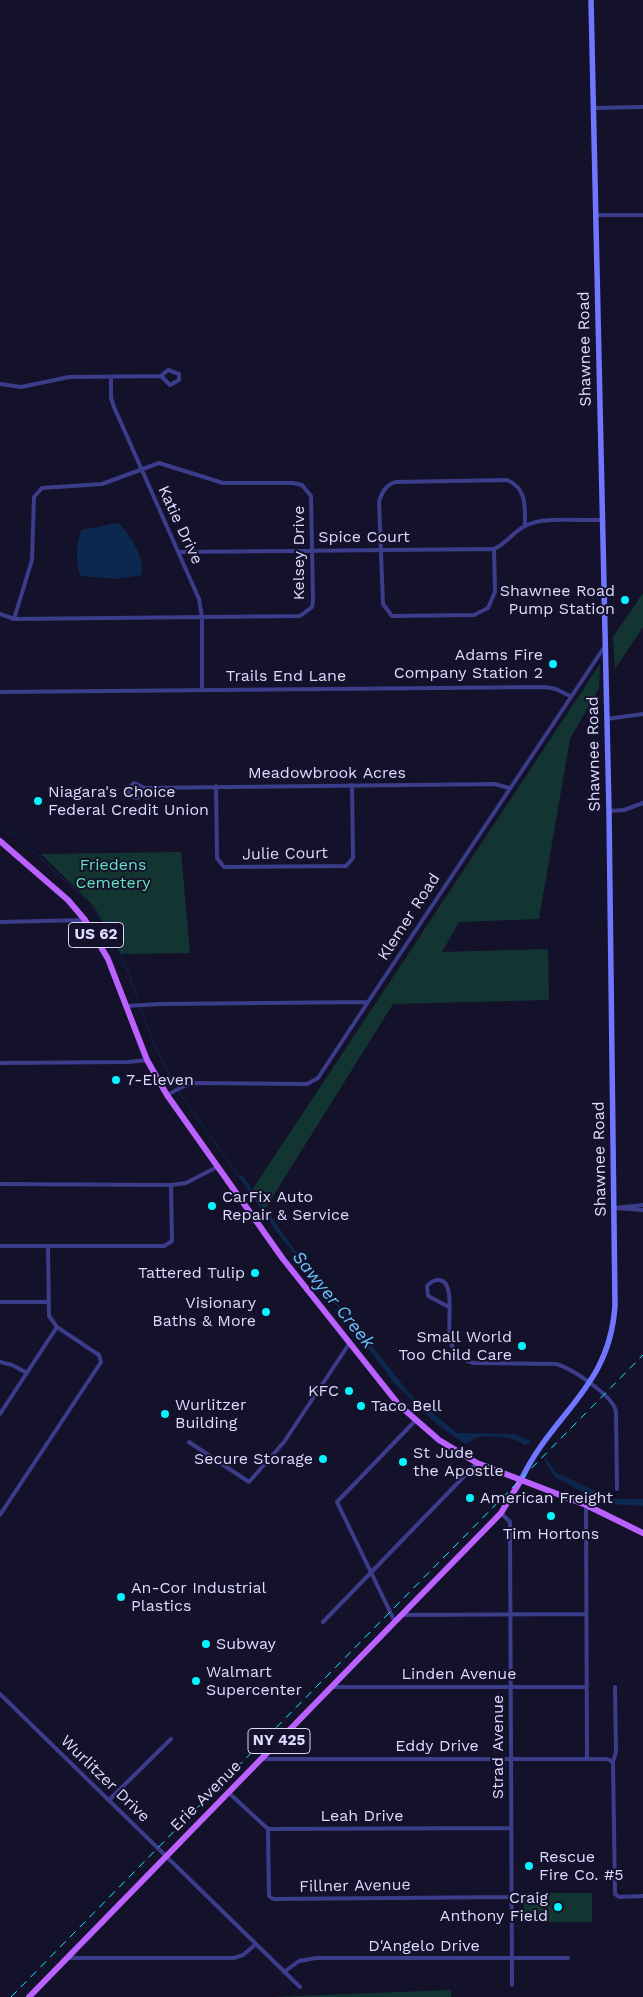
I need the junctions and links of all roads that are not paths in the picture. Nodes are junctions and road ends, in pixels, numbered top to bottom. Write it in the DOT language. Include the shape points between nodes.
graph roads {
  1 [pos="591,0"];
  2 [pos="643,107"];
  3 [pos="594,108"];
  4 [pos="596,215"];
  5 [pos="643,215"];
  6 [pos="161,376"];
  7 [pos="111,377"];
  8 [pos="0,384"];
  9 [pos="140,469"];
  10 [pos="603,520"];
  11 [pos="525,526"];
  12 [pos="312,549"];
  13 [pos="381,549"];
  14 [pos="494,549"];
  15 [pos="179,552"];
  16 [pos="0,614"];
  17 [pos="202,618"];
  18 [pos="14,619"];
  19 [pos="606,644"];
  20 [pos="202,690"];
  21 [pos="0,692"];
  22 [pos="570,696"];
  23 [pos="643,714"];
  24 [pos="607,718"];
  25 [pos="352,785"];
  26 [pos="216,786"];
  27 [pos="145,788"];
  28 [pos="510,788"];
  29 [pos="643,803"];
  30 [pos="609,811"];
  31 [pos="0,841"];
  32 [pos="85,920"];
  33 [pos="0,922"];
  34 [pos="368,1002"];
  35 [pos="126,1006"];
  36 [pos="147,1060"];
  37 [pos="0,1063"];
  38 [pos="167,1095"];
  39 [pos="218,1167"];
  40 [pos="0,1184"];
  41 [pos="171,1185"];
  42 [pos="643,1205"];
  43 [pos="614,1208"];
  44 [pos="643,1210"];
  45 [pos="0,1246"];
  46 [pos="48,1246"];
  47 [pos="0,1302"];
  48 [pos="47,1302"];
  49 [pos="449,1307"];
  50 [pos="57,1327"];
  51 [pos="349,1344"];
  52 [pos="0,1362"];
  53 [pos="27,1373"];
  54 [pos="590,1384"];
  55 [pos="0,1414"];
  56 [pos="414,1421"];
  57 [pos="189,1442"];
  58 [pos="477,1463"];
  59 [pos="521,1480"];
  60 [pos="617,1489"];
  61 [pos="586,1505"];
  62 [pos="501,1513"];
  63 [pos="0,1515"];
  64 [pos="643,1533"];
  65 [pos="370,1572"];
  66 [pos="586,1614"];
  67 [pos="402,1615"];
  68 [pos="510,1615"];
  69 [pos="323,1622"];
  70 [pos="395,1622"];
  71 [pos="510,1686"];
  72 [pos="331,1687"];
  73 [pos="586,1687"];
  74 [pos="615,1687"];
  75 [pos="0,1694"];
  76 [pos="171,1739"];
  77 [pos="261,1759"];
  78 [pos="510,1759"];
  79 [pos="587,1759"];
  80 [pos="613,1762"];
  81 [pos="229,1793"];
  82 [pos="109,1800"];
  83 [pos="510,1828"];
  84 [pos="268,1829"];
  85 [pos="166,1856"];
  86 [pos="643,1896"];
  87 [pos="511,1897"];
  88 [pos="256,1944"];
  89 [pos="66,1958"];
  90 [pos="568,1958"];
  91 [pos="511,1959"];
  92 [pos="284,1972"];
  93 [pos="512,1985"];
  94 [pos="300,1987"];
  95 [pos="29,1997"];
  1 -- 3 [label="main road, Shawnee Road / NY 425"];
  2 -- 3 [label="street"];
  3 -- 4 [label="main road, Shawnee Road / NY 425"];
  4 -- 5 [label="street"];
  4 -- 10 [label="main road, Shawnee Road / NY 425"];
  6 -- 6 [label="street" via="168,370 174,371 179,374 179,380 170,386"];
  6 -- 7 [label="street"];
  7 -- 8 [label="street" via="69,377 30,386"];
  7 -- 9 [label="street, Katie Drive" via="111,398"];
  9 -- 12 [label="street, Kelsey Drive" via="159,463 223,483 302,485 311,496"];
  9 -- 15 [label="street, Katie Drive"];
  9 -- 18 [label="street, Kelsey Drive" via="102,484 49,487 38,492 34,497 32,560"];
  10 -- 11 [label="street" via="542,521"];
  10 -- 19 [label="main road, Shawnee Road / NY 425"];
  11 -- 13 [label="street" via="525,499 516,484 507,480 395,482 387,485 380,501"];
  11 -- 14 [label="street"];
  12 -- 13 [label="street, Spice Court"];
  12 -- 15 [label="street, Spice Court"];
  12 -- 17 [label="street, Kelsey Drive" via="313,600 307,612 300,616"];
  13 -- 14 [label="street, Spice Court"];
  13 -- 14 [label="street" via="383,604 392,616 474,615 488,608 495,592"];
  15 -- 17 [label="street, Katie Drive" via="199,599"];
  16 -- 18 [label="street, Kelsey Drive"];
  17 -- 18 [label="street, Kelsey Drive"];
  17 -- 20 [label="street, Katie Drive"];
  19 -- 22 [label="street, Klemer Road"];
  19 -- 24 [label="main road, Shawnee Road / NY 425"];
  20 -- 21 [label="street, Trails End Lane"];
  20 -- 22 [label="street, Trails End Lane" via="545,687"];
  22 -- 28 [label="street, Klemer Road"];
  23 -- 24 [label="street"];
  24 -- 30 [label="main road, Shawnee Road / NY 425"];
  25 -- 26 [label="street, Meadowbrook Acres"];
  25 -- 26 [label="street, Julie Court" via="353,858 346,866 224,867 216,858"];
  25 -- 28 [label="street, Meadowbrook Acres" via="494,784"];
  26 -- 27 [label="street, Meadowbrook Acres"];
  27 -- 27 [label="street, Meadowbrook Acres" via="134,783 129,788 130,795 136,798"];
  28 -- 34 [label="street, Klemer Road"];
  29 -- 30 [label="street"];
  30 -- 43 [label="main road, Shawnee Road / NY 425"];
  31 -- 32 [label="main road, US 62" via="68,900"];
  32 -- 33 [label="street"];
  32 -- 35 [label="main road, US 62" via="108,959"];
  34 -- 35 [label="street"];
  34 -- 38 [label="street, Klemer Road" via="318,1078 307,1084 193,1083"];
  35 -- 36 [label="main road, US 62"];
  36 -- 37 [label="street"];
  36 -- 38 [label="main road, US 62"];
  38 -- 39 [label="main road, US 62"];
  39 -- 41 [label="street" via="186,1183"];
  39 -- 51 [label="main road, US 62" via="287,1266"];
  40 -- 41 [label="street"];
  41 -- 46 [label="street" via="172,1241 164,1246"];
  42 -- 43 [label="street"];
  43 -- 44 [label="street"];
  43 -- 54 [label="main road, Shawnee Road / NY 425" via="614,1319 607,1352"];
  45 -- 46 [label="street"];
  46 -- 48 [label="street"];
  47 -- 48 [label="street"];
  48 -- 50 [label="street" via="49,1316"];
  49 -- 49 [label="street" via="448,1287 437,1279 431,1282 428,1296"];
  49 -- 54 [label="street" via="451,1345 464,1360 474,1363 556,1364"];
  50 -- 53 [label="street"];
  50 -- 63 [label="street" via="99,1355 101,1362"];
  51 -- 56 [label="main road, US 62"];
  51 -- 57 [label="street" via="284,1442 249,1482"];
  52 -- 53 [label="street"];
  53 -- 55 [label="street"];
  54 -- 59 [label="main road, Shawnee Road / NY 425" via="542,1442"];
  54 -- 60 [label="street" via="612,1400 615,1406"];
  56 -- 58 [label="main road, US 62"];
  56 -- 65 [label="street" via="337,1502"];
  58 -- 59 [label="main road, US 62"];
  58 -- 65 [label="street"];
  59 -- 61 [label="main road, US 62"];
  59 -- 62 [label="main road, Erie Avenue / NY 425"];
  61 -- 64 [label="main road, US 62"];
  61 -- 66 [label="street"];
  62 -- 67 [label="main road, Erie Avenue / NY 425"];
  62 -- 68 [label="street, Strad Avenue" via="510,1522"];
  65 -- 69 [label="street"];
  65 -- 70 [label="street"];
  66 -- 68 [label="street"];
  66 -- 73 [label="street"];
  67 -- 68 [label="street"];
  67 -- 70 [label="main road, Erie Avenue / NY 425"];
  68 -- 71 [label="street, Strad Avenue"];
  70 -- 72 [label="main road, Erie Avenue / NY 425"];
  71 -- 72 [label="street, Linden Avenue"];
  71 -- 73 [label="street, Linden Avenue"];
  71 -- 78 [label="street, Strad Avenue"];
  72 -- 77 [label="main road, Erie Avenue / NY 425"];
  73 -- 79 [label="street"];
  74 -- 80 [label="street" via="616,1752"];
  75 -- 82 [label="street, Wurlitzer Drive"];
  76 -- 82 [label="street"];
  77 -- 78 [label="street, Eddy Drive"];
  77 -- 81 [label="main road, Erie Avenue / NY 425"];
  78 -- 79 [label="street, Eddy Drive"];
  78 -- 83 [label="street, Strad Avenue"];
  79 -- 80 [label="street, Eddy Drive"];
  80 -- 86 [label="street" via="615,1894 619,1897"];
  81 -- 84 [label="street"];
  81 -- 85 [label="main road, Erie Avenue / NY 425"];
  82 -- 85 [label="street, Wurlitzer Drive"];
  83 -- 84 [label="street, Leah Drive"];
  83 -- 87 [label="street, Strad Avenue"];
  84 -- 87 [label="street, Fillner Avenue" via="269,1896 274,1899"];
  85 -- 88 [label="street, Wurlitzer Drive"];
  85 -- 89 [label="main road, Erie Avenue / NY 425"];
  87 -- 91 [label="street, Strad Avenue"];
  88 -- 89 [label="street" via="234,1958"];
  88 -- 92 [label="street, Wurlitzer Drive"];
  89 -- 95 [label="main road, Erie Avenue / NY 425"];
  90 -- 91 [label="street, D'Angelo Drive"];
  91 -- 92 [label="street, D'Angelo Drive" via="316,1958 299,1961"];
  91 -- 93 [label="street, Strad Avenue"];
  92 -- 94 [label="street, Wurlitzer Drive"];
}
